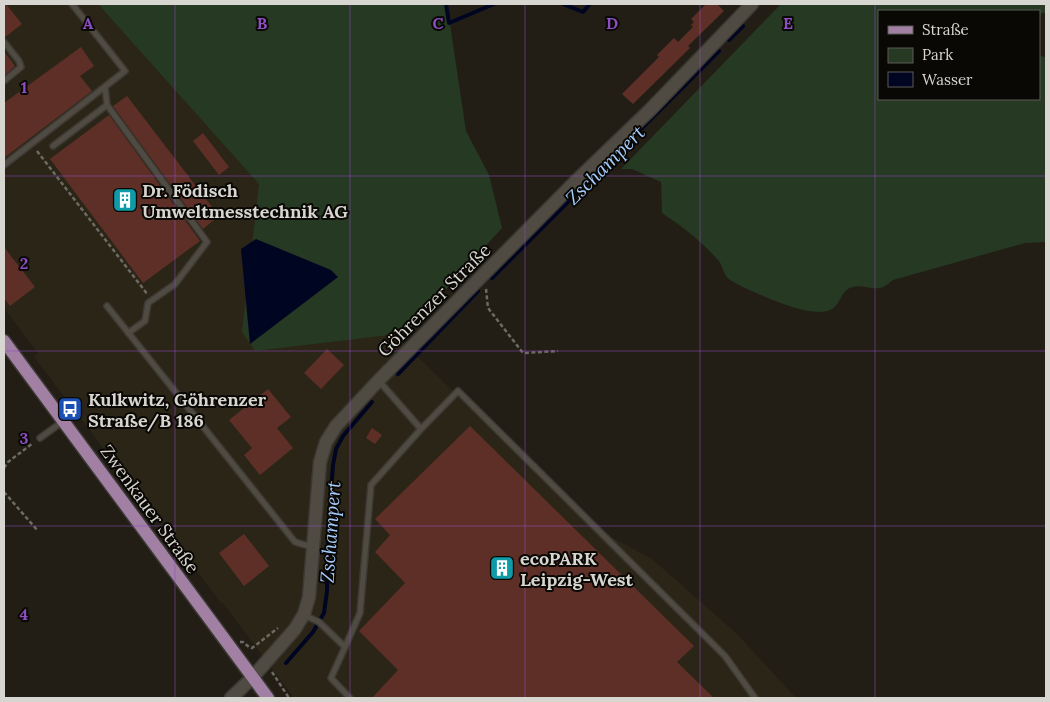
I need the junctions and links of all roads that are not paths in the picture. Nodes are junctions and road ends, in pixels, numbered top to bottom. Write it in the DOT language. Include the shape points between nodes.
graph roads {
  1 [pos="72,4"];
  2 [pos="752,4"];
  3 [pos="4,42"];
  4 [pos="4,81"];
  5 [pos="105,86"];
  6 [pos="106,105"];
  7 [pos="53,146"];
  8 [pos="4,164"];
  9 [pos="107,306"];
  10 [pos="128,333"];
  11 [pos="4,340"];
  12 [pos="379,380"];
  13 [pos="63,421"];
  14 [pos="421,429"];
  15 [pos="40,438"];
  16 [pos="314,547"];
  17 [pos="304,614"];
  18 [pos="345,647"];
  19 [pos="252,678"];
  20 [pos="231,698"];
  21 [pos="268,698"];
  22 [pos="350,698"];
  23 [pos="755,698"];
  1 -- 5 [label="lane" via="125,71"];
  2 -- 12 [label="street, Göhrenzer Straße"];
  3 -- 4 [label="lane" via="21,68"];
  5 -- 6 [label="lane"];
  5 -- 8 [label="lane"];
  6 -- 7 [label="lane"];
  6 -- 10 [label="lane" via="207,242 175,284 148,303 145,321"];
  9 -- 10 [label="lane"];
  10 -- 16 [label="lane" via="295,542"];
  11 -- 13 [label="main road, Zwenkauer Straße"];
  12 -- 14 [label="lane"];
  12 -- 16 [label="street, Göhrenzer Straße" via="336,426 326,442 320,462"];
  13 -- 15 [label="lane"];
  13 -- 19 [label="main road, Zwenkauer Straße"];
  14 -- 18 [label="lane" via="371,485 360,613"];
  14 -- 23 [label="lane" via="458,391 724,656"];
  16 -- 17 [label="street, Göhrenzer Straße"];
  17 -- 18 [label="lane" via="319,622"];
  17 -- 19 [label="street, Göhrenzer Straße"];
  18 -- 22 [label="lane" via="332,678"];
  19 -- 20 [label="street, Göhrenzer Straße"];
  19 -- 21 [label="main road, Zwenkauer Straße"];
}
